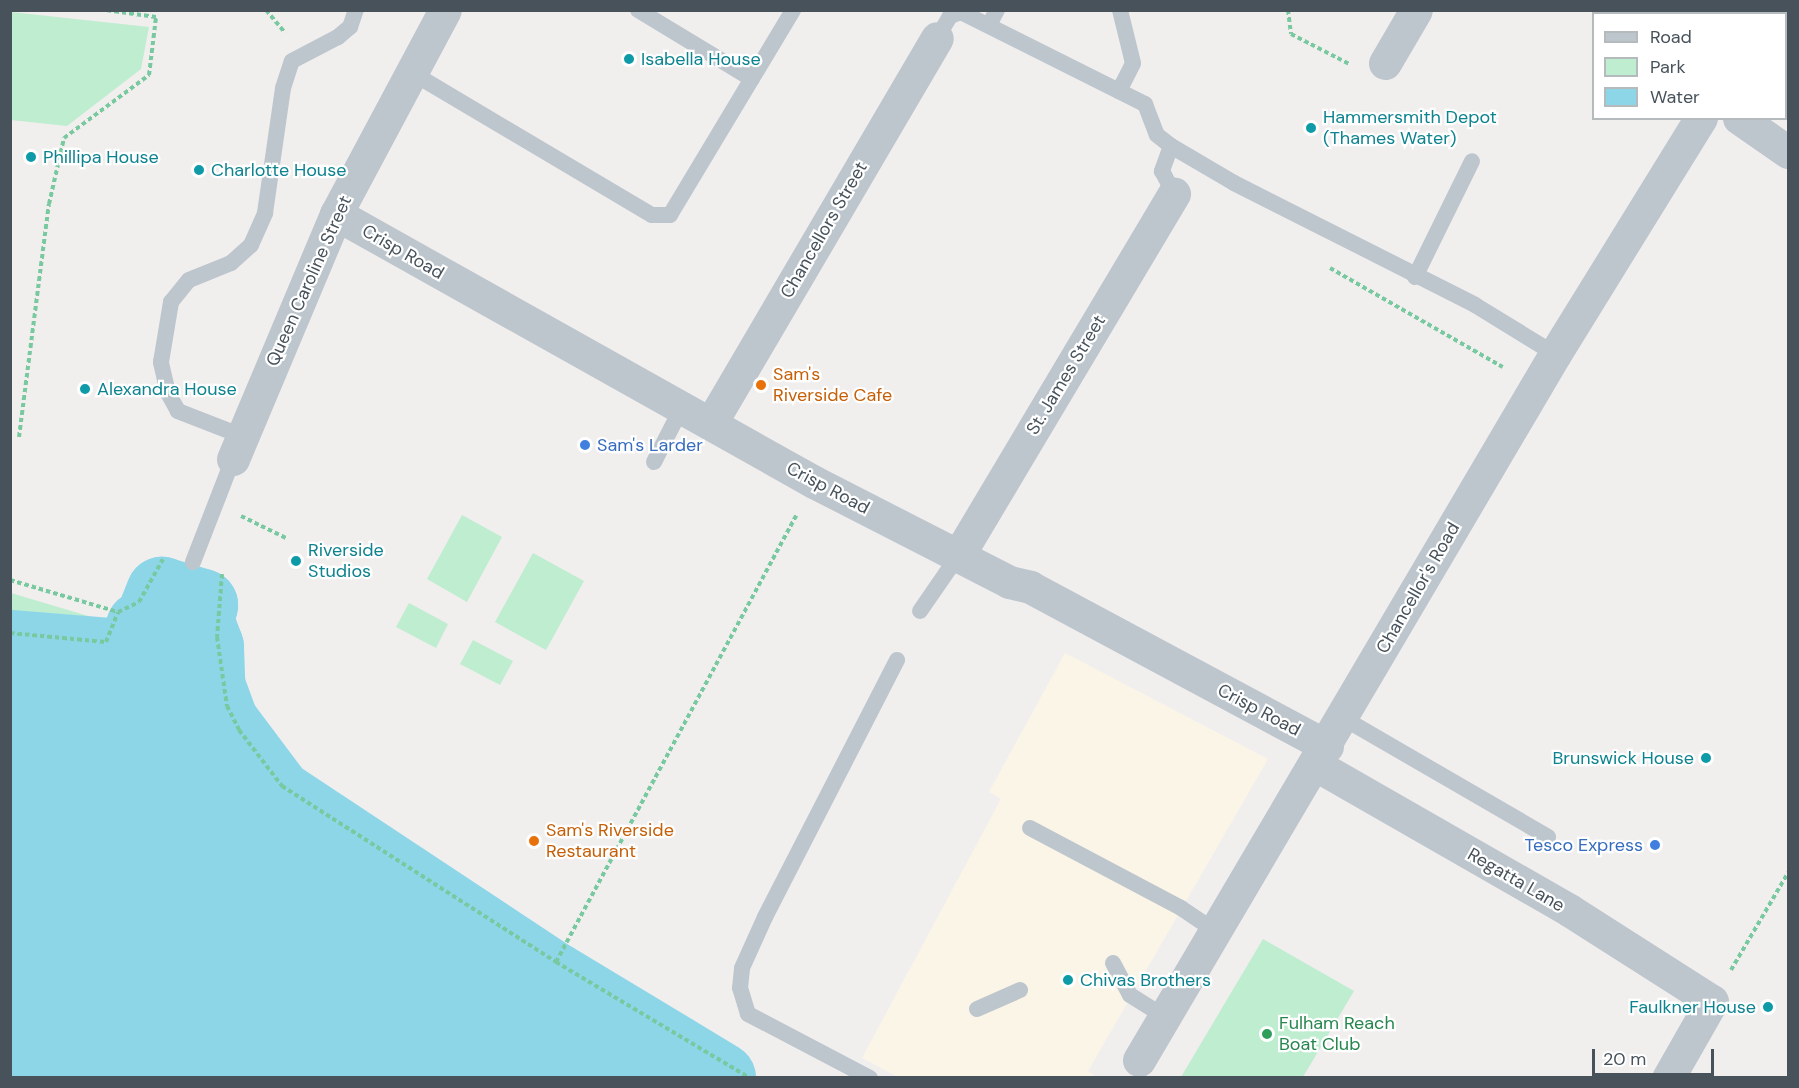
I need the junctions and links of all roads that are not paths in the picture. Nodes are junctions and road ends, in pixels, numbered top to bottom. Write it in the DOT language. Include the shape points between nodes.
graph roads {
  1 [pos="356,10"];
  2 [pos="445,10"];
  3 [pos="639,10"];
  4 [pos="793,10"];
  5 [pos="1120,10"];
  6 [pos="1416,10"];
  7 [pos="993,18"];
  8 [pos="937,38"];
  9 [pos="1385,63"];
  10 [pos="409,71"];
  11 [pos="752,79"];
  12 [pos="1119,91"];
  13 [pos="1700,120"];
  14 [pos="1742,120"];
  15 [pos="1171,146"];
  16 [pos="1788,152"];
  17 [pos="1472,161"];
  18 [pos="1174,194"];
  19 [pos="336,214"];
  20 [pos="1415,277"];
  21 [pos="1555,354"];
  22 [pos="682,407"];
  23 [pos="711,423"];
  24 [pos="237,448"];
  25 [pos="654,462"];
  26 [pos="958,556"];
  27 [pos="193,562"];
  28 [pos="920,611"];
  29 [pos="897,660"];
  30 [pos="1343,718"];
  31 [pos="1322,755"];
  32 [pos="1030,828"];
  33 [pos="1548,837"];
  34 [pos="1215,931"];
  35 [pos="1113,963"];
  36 [pos="1020,990"];
  37 [pos="977,1009"];
  38 [pos="1164,1016"];
  39 [pos="1132,1069"];
  40 [pos="870,1077"];
  41 [pos="1668,1077"];
  1 -- 24 [label="lane" via="344,32 292,61 283,88 265,213 251,245 231,263 189,280 171,302 161,362 168,393 178,411"];
  2 -- 10 [label="street, Queen Caroline Street"];
  3 -- 11 [label="lane"];
  4 -- 11 [label="lane"];
  5 -- 12 [label="lane" via="1133,63"];
  6 -- 9 [label="street"];
  7 -- 8 [label="lane" via="961,12 950,16"];
  7 -- 12 [label="lane"];
  8 -- 23 [label="street, Chancellors Street"];
  10 -- 11 [label="lane" via="652,215 670,215"];
  10 -- 19 [label="street, Queen Caroline Street"];
  12 -- 15 [label="lane" via="1145,104 1157,135"];
  13 -- 21 [label="street, Chancellor's Road"];
  14 -- 16 [label="street"];
  15 -- 18 [label="lane" via="1162,171"];
  15 -- 20 [label="lane"];
  17 -- 20 [label="lane"];
  18 -- 26 [label="street, St. James Street"];
  19 -- 22 [label="street, Crisp Road"];
  19 -- 24 [label="street, Queen Caroline Street"];
  20 -- 21 [label="lane" via="1475,305"];
  21 -- 30 [label="street, Chancellor's Road"];
  22 -- 23 [label="street, Crisp Road"];
  22 -- 25 [label="lane"];
  23 -- 26 [label="street, Crisp Road" via="814,482"];
  24 -- 27 [label="lane, Queen Caroline Street"];
  26 -- 28 [label="lane"];
  26 -- 31 [label="street, Crisp Road" via="1009,582 1030,586"];
  29 -- 40 [label="lane" via="765,917 742,968 740,988 748,1014"];
  30 -- 31 [label="street, Chancellor's Road"];
  30 -- 33 [label="lane"];
  31 -- 34 [label="street, Chancellor's Road"];
  31 -- 41 [label="street, Regatta Lane" via="1712,1001"];
  32 -- 34 [label="lane" via="1181,908"];
  34 -- 38 [label="street, Chancellor's Road"];
  35 -- 38 [label="lane" via="1130,995"];
  36 -- 37 [label="lane"];
  38 -- 39 [label="street, Chancellor's Road"];
}
